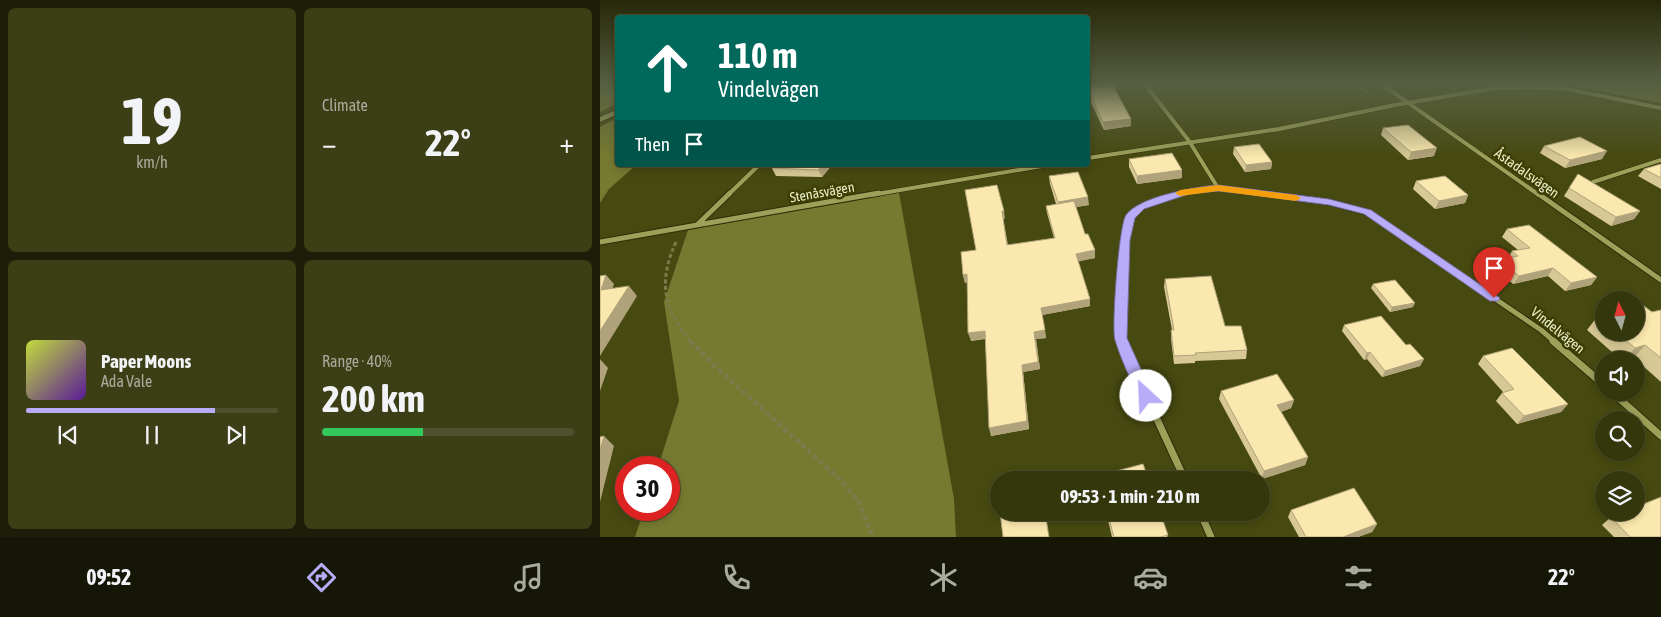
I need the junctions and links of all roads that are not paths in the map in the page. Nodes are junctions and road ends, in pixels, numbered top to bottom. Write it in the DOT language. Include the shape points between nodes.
graph roads {
  1 [pos="1163,108"];
  2 [pos="1383,108"];
  3 [pos="1415,108"];
  4 [pos="615,112"];
  5 [pos="600,120"];
  6 [pos="1189,142"];
  7 [pos="1090,158"];
  8 [pos="1661,160"];
  9 [pos="757,167"];
  10 [pos="1036,167"];
  11 [pos="1593,182"];
  12 [pos="1218,188"];
  13 [pos="698,224"];
  14 [pos="600,242"];
  15 [pos="1661,280"];
  16 [pos="1595,377"];
  17 [pos="1622,401"];
  18 [pos="1661,436"];
  19 [pos="1181,471"];
  20 [pos="1204,521"];
  21 [pos="1211,537"];
  1 -- 6 [label="street"];
  2 -- 6 [label="street" via="1279,129"];
  3 -- 15 [label="street, Åstadalsvägen"];
  4 -- 5 [label="main road"];
  6 -- 7 [label="street"];
  6 -- 12 [label="street"];
  8 -- 11 [label="street"];
  9 -- 13 [label="street"];
  10 -- 13 [label="street, Stenåsvägen"];
  12 -- 16 [label="street, Vindelvägen" via="1329,202 1367,212 1541,330"];
  12 -- 19 [label="street, Vindelvägen" via="1188,191 1141,207 1130,217 1124,240 1120,338"];
  13 -- 14 [label="street, Stenåsvägen"];
  17 -- 18 [label="street"];
  20 -- 21 [label="street"];
}
